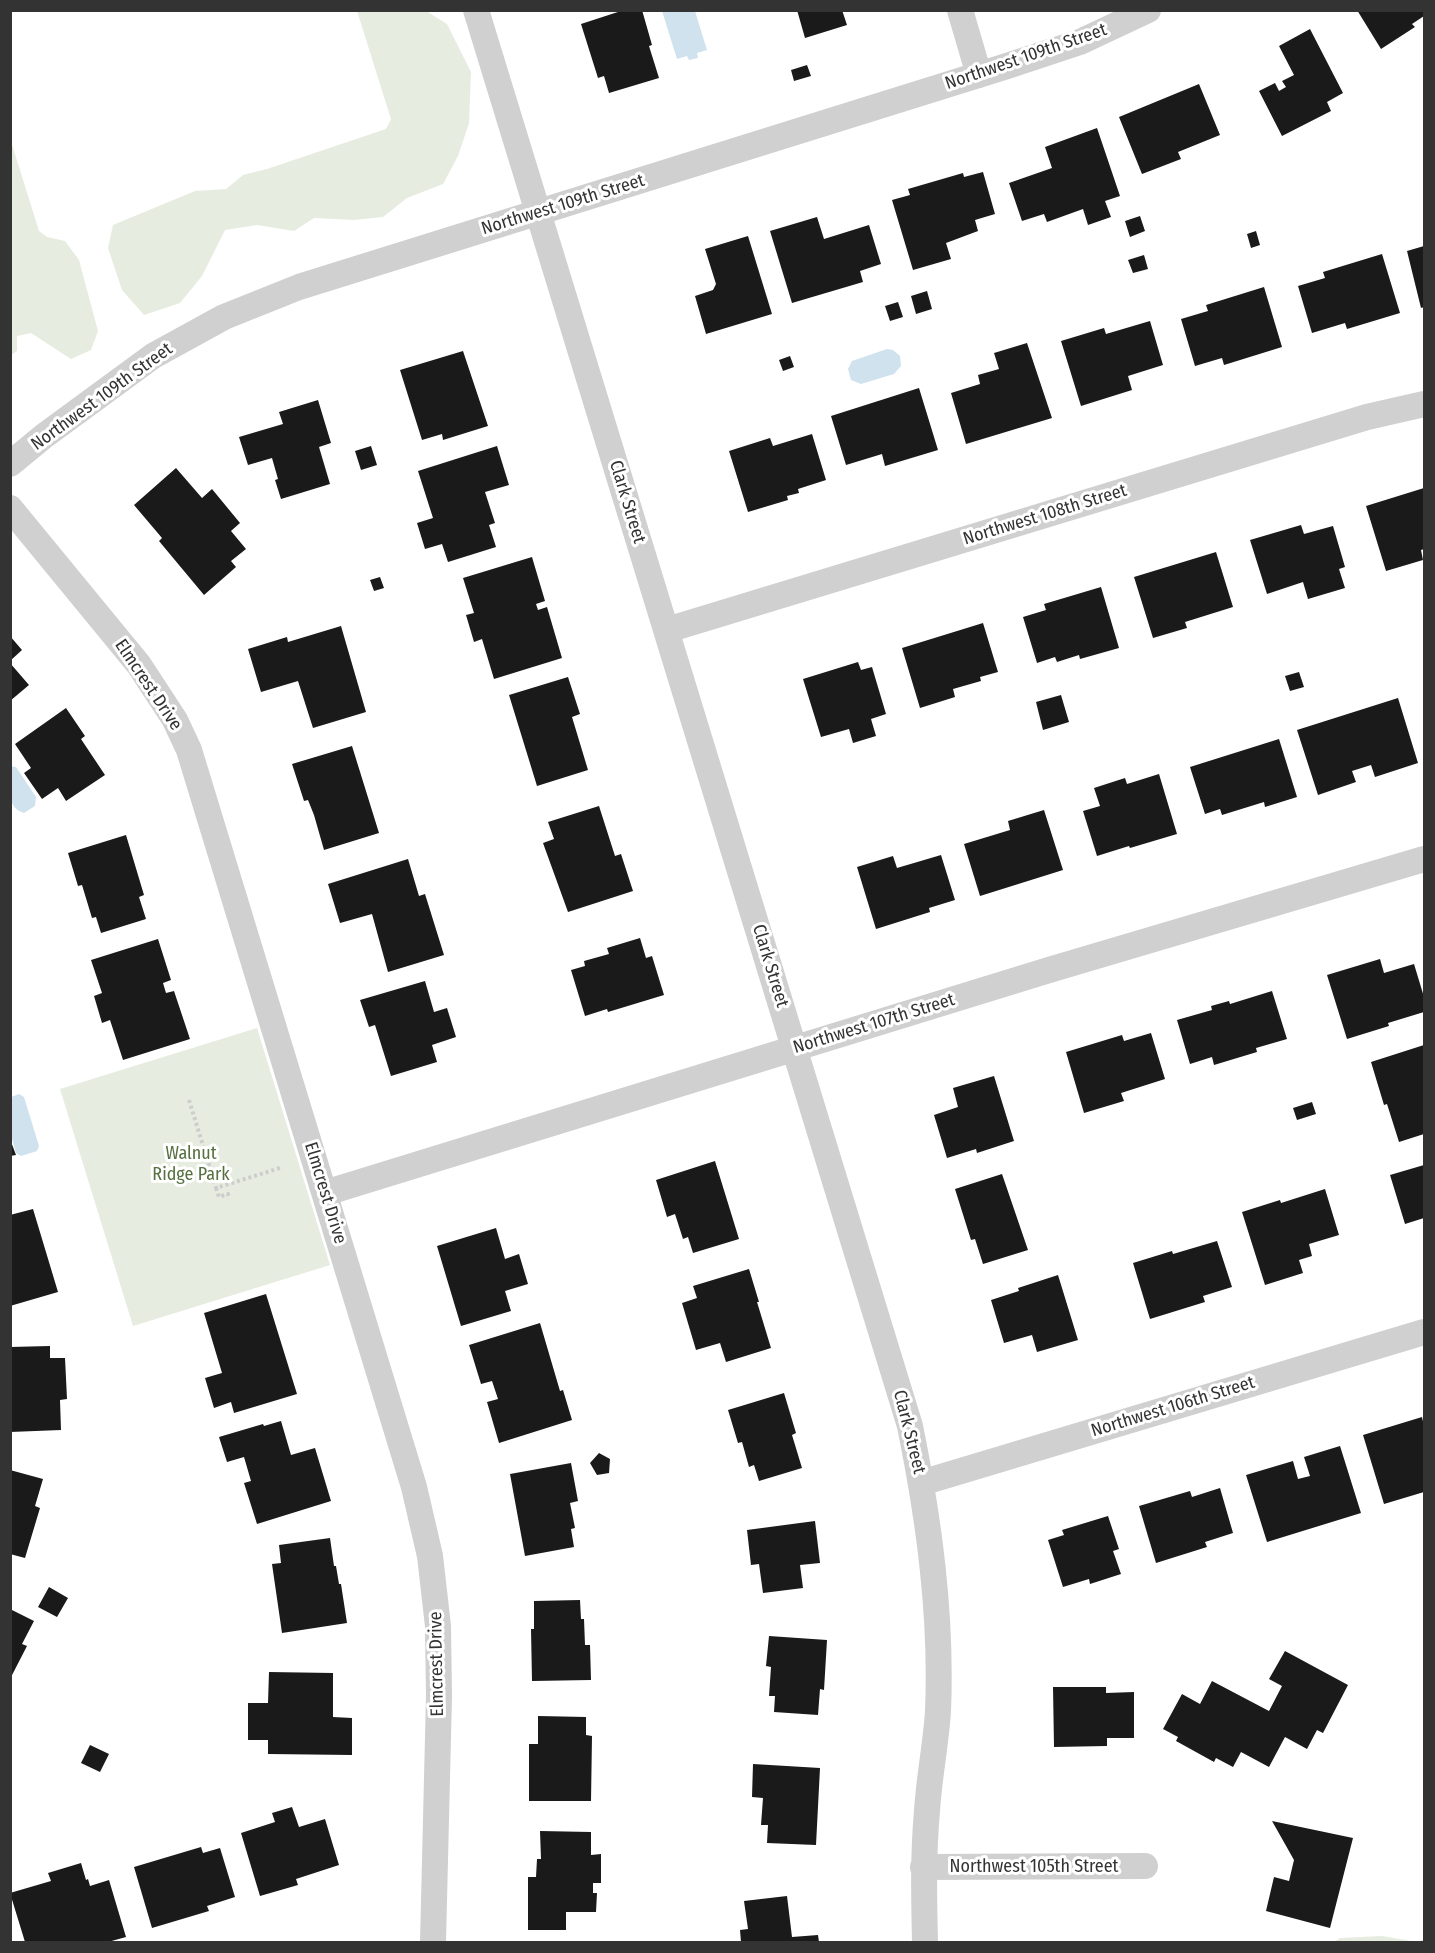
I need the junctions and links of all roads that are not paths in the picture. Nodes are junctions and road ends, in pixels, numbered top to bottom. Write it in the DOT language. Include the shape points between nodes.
graph roads {
  1 [pos="476,10"];
  2 [pos="960,10"];
  3 [pos="1149,10"];
  4 [pos="980,75"];
  5 [pos="538,213"];
  6 [pos="1425,404"];
  7 [pos="10,464"];
  8 [pos="10,508"];
  9 [pos="667,630"];
  10 [pos="1425,859"];
  11 [pos="795,1048"];
  12 [pos="325,1193"];
  13 [pos="1425,1332"];
  14 [pos="921,1483"];
  15 [pos="1145,1866"];
  16 [pos="923,1867"];
  17 [pos="427,1941"];
  18 [pos="925,1942"];
  1 -- 5 [label="street, Clark Street"];
  2 -- 4 [label="street"];
  3 -- 4 [label="street, Northwest 109th Street" via="1080,42"];
  4 -- 5 [label="street, Northwest 109th Street"];
  5 -- 7 [label="street, Northwest 109th Street" via="299,287 224,317 153,356"];
  5 -- 9 [label="street, Clark Street"];
  6 -- 9 [label="street, Northwest 108th Street" via="1367,417"];
  8 -- 12 [label="street, Elmcrest Drive" via="139,665 176,720 189,750"];
  9 -- 11 [label="street, Clark Street"];
  10 -- 11 [label="street, Northwest 107th Street"];
  11 -- 12 [label="street, Northwest 107th Street"];
  11 -- 14 [label="street, Clark Street" via="910,1426"];
  12 -- 17 [label="street, Elmcrest Drive" via="414,1487 430,1556 438,1626 439,1684"];
  13 -- 14 [label="street, Northwest 106th Street"];
  14 -- 16 [label="street, Clark Street" via="938,1616 938,1712"];
  15 -- 16 [label="street, Northwest 105th Street"];
  16 -- 18 [label="street, Clark Street"];
}
